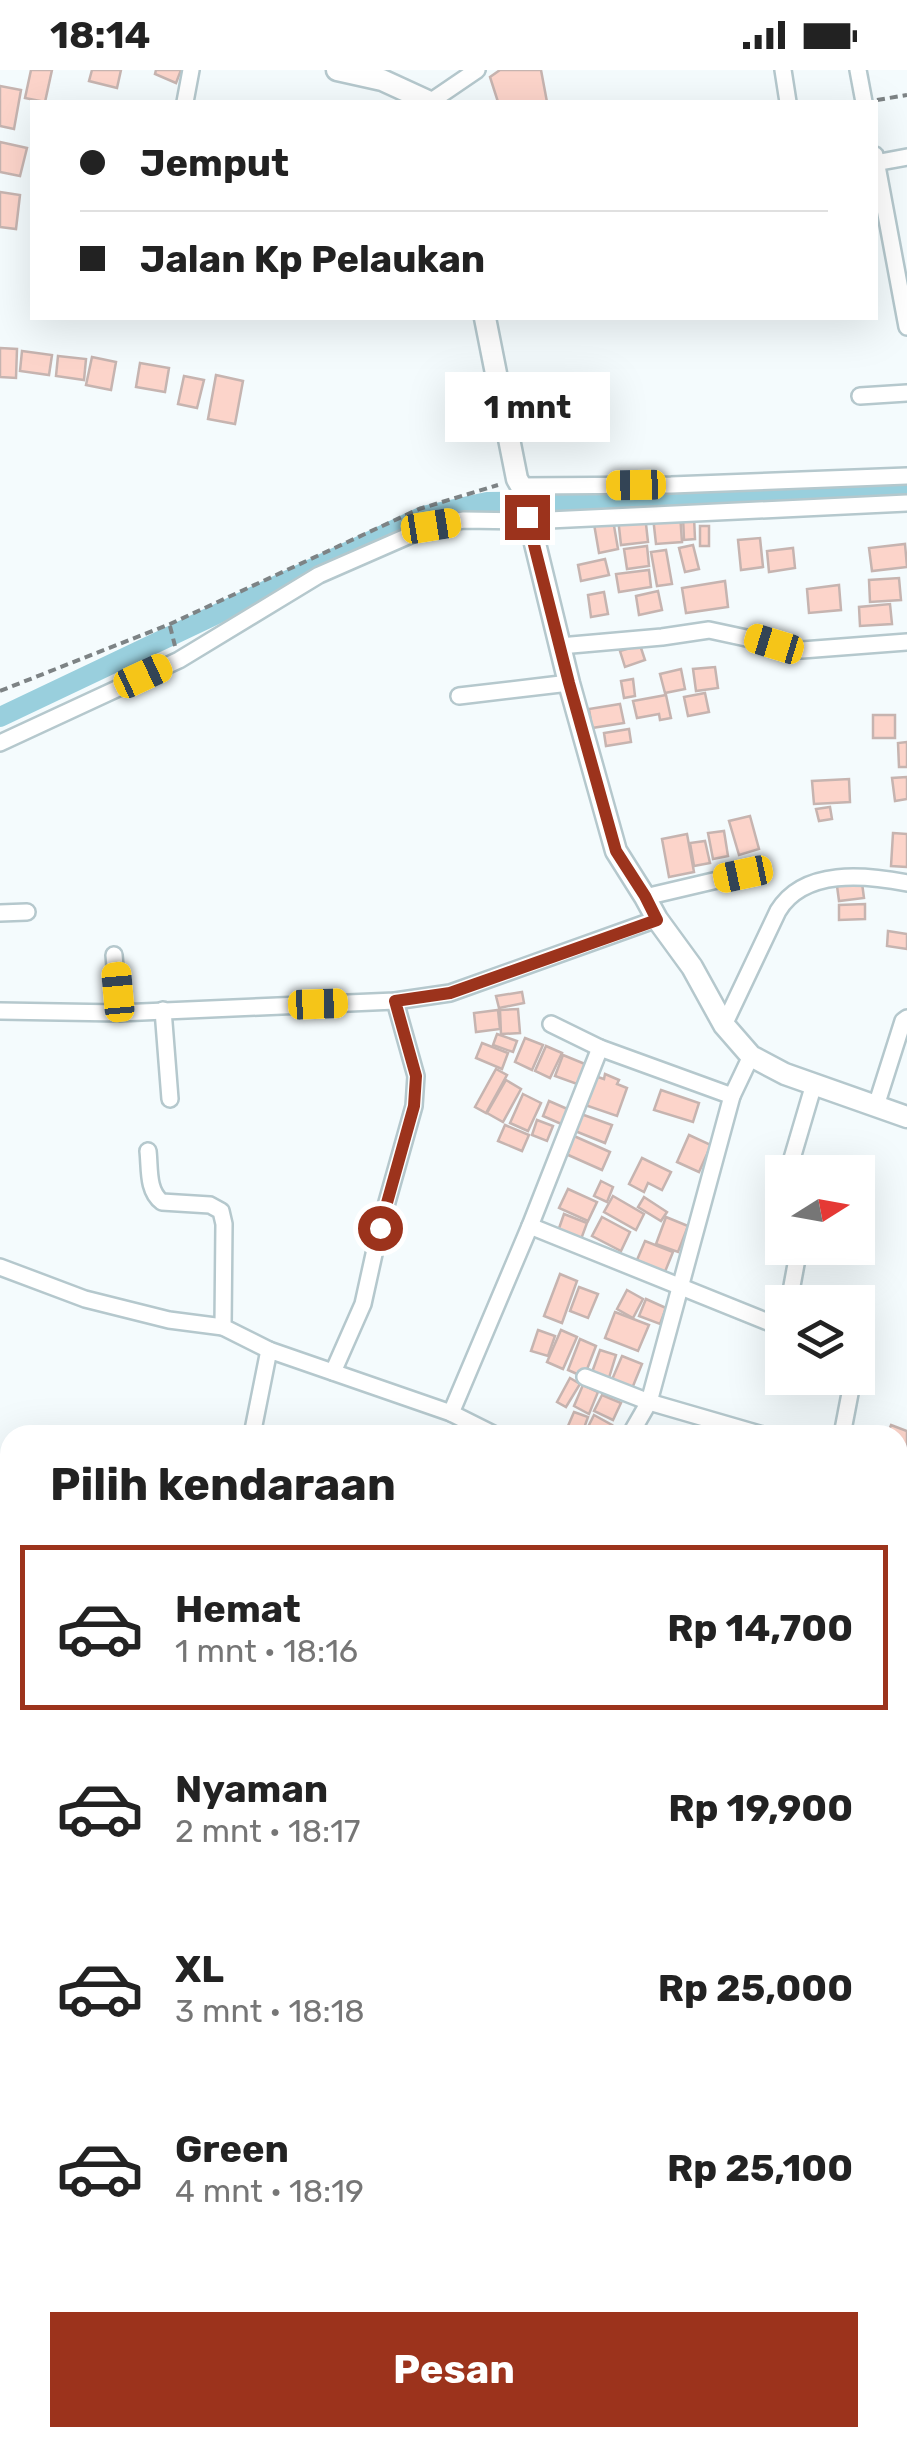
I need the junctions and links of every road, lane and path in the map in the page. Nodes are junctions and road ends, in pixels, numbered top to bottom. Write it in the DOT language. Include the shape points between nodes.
graph roads {
  1 [pos="192,70"];
  2 [pos="337,70"];
  3 [pos="477,70"];
  4 [pos="783,70"];
  5 [pos="858,70"];
  6 [pos="907,95"];
  7 [pos="185,100"];
  8 [pos="426,100"];
  9 [pos="433,100"];
  10 [pos="788,100"];
  11 [pos="864,100"];
  12 [pos="876,100"];
  13 [pos="907,157"];
  14 [pos="878,160"];
  15 [pos="878,171"];
  16 [pos="485,320"];
  17 [pos="907,327"];
  18 [pos="907,393"];
  19 [pos="860,396"];
  20 [pos="907,476"];
  21 [pos="519,482"];
  22 [pos="600,486"];
  23 [pos="907,503"];
  24 [pos="603,517"];
  25 [pos="528,519"];
  26 [pos="170,627"];
  27 [pos="907,642"];
  28 [pos="560,646"];
  29 [pos="176,652"];
  30 [pos="569,683"];
  31 [pos="0,691"];
  32 [pos="459,696"];
  33 [pos="0,743"];
  34 [pos="743,874"];
  35 [pos="907,883"];
  36 [pos="645,896"];
  37 [pos="27,912"];
  38 [pos="0,913"];
  39 [pos="657,920"];
  40 [pos="114,955"];
  41 [pos="395,1001"];
  42 [pos="163,1010"];
  43 [pos="0,1011"];
  44 [pos="119,1013"];
  45 [pos="907,1018"];
  46 [pos="551,1024"];
  47 [pos="724,1025"];
  48 [pos="600,1048"];
  49 [pos="751,1056"];
  50 [pos="814,1084"];
  51 [pos="732,1096"];
  52 [pos="170,1099"];
  53 [pos="876,1106"];
  54 [pos="907,1117"];
  55 [pos="148,1151"];
  56 [pos="793,1155"];
  57 [pos="530,1226"];
  58 [pos="0,1266"];
  59 [pos="680,1287"];
  60 [pos="765,1321"];
  61 [pos="223,1327"];
  62 [pos="269,1350"];
  63 [pos="333,1372"];
  64 [pos="586,1378"];
  65 [pos="850,1395"];
  66 [pos="650,1402"];
  67 [pos="451,1413"];
  68 [pos="254,1425"];
  69 [pos="475,1425"];
  70 [pos="636,1425"];
  71 [pos="728,1425"];
  72 [pos="844,1425"];
  1 -- 7 [label="street"];
  2 -- 8 [label="street"];
  3 -- 9 [label="street"];
  4 -- 10 [label="street"];
  5 -- 11 [label="street"];
  6 -- 12 [label="path"];
  13 -- 14 [label="street"];
  15 -- 17 [label="street"];
  16 -- 21 [label="street"];
  18 -- 19 [label="street"];
  20 -- 22 [label="street"];
  21 -- 22 [label="street"];
  21 -- 25 [label="street"];
  21 -- 26 [label="path" via="418,510"];
  22 -- 24 [label="street"];
  23 -- 24 [label="street"];
  24 -- 25 [label="street"];
  25 -- 28 [label="street"];
  25 -- 33 [label="street" via="464,520 404,537 319,575 179,660"];
  26 -- 29 [label="path"];
  26 -- 31 [label="path"];
  27 -- 28 [label="street" via="802,650 708,630"];
  28 -- 30 [label="street"];
  30 -- 32 [label="street"];
  30 -- 36 [label="street" via="616,851"];
  34 -- 36 [label="street"];
  35 -- 47 [label="street" via="832,878 793,893 778,910"];
  36 -- 39 [label="street"];
  37 -- 38 [label="street"];
  39 -- 41 [label="street" via="450,993"];
  39 -- 47 [label="street"];
  40 -- 44 [label="street"];
  41 -- 42 [label="street"];
  41 -- 63 [label="street" via="416,1076 414,1106 363,1304"];
  42 -- 44 [label="street"];
  42 -- 52 [label="street"];
  43 -- 44 [label="street"];
  45 -- 53 [label="street"];
  46 -- 48 [label="street"];
  47 -- 49 [label="street"];
  48 -- 51 [label="street"];
  48 -- 57 [label="street"];
  49 -- 50 [label="street"];
  49 -- 51 [label="street"];
  50 -- 53 [label="street"];
  50 -- 56 [label="street"];
  51 -- 59 [label="street"];
  53 -- 54 [label="street"];
  55 -- 61 [label="street" via="156,1198 221,1211"];
  57 -- 59 [label="street"];
  57 -- 67 [label="street"];
  58 -- 61 [label="street" via="85,1299"];
  59 -- 60 [label="street"];
  59 -- 66 [label="street"];
  61 -- 62 [label="street"];
  62 -- 63 [label="street"];
  62 -- 68 [label="street"];
  63 -- 67 [label="street"];
  64 -- 66 [label="street"];
  65 -- 72 [label="street"];
  66 -- 70 [label="street"];
  66 -- 71 [label="street"];
  67 -- 69 [label="street"];
}
